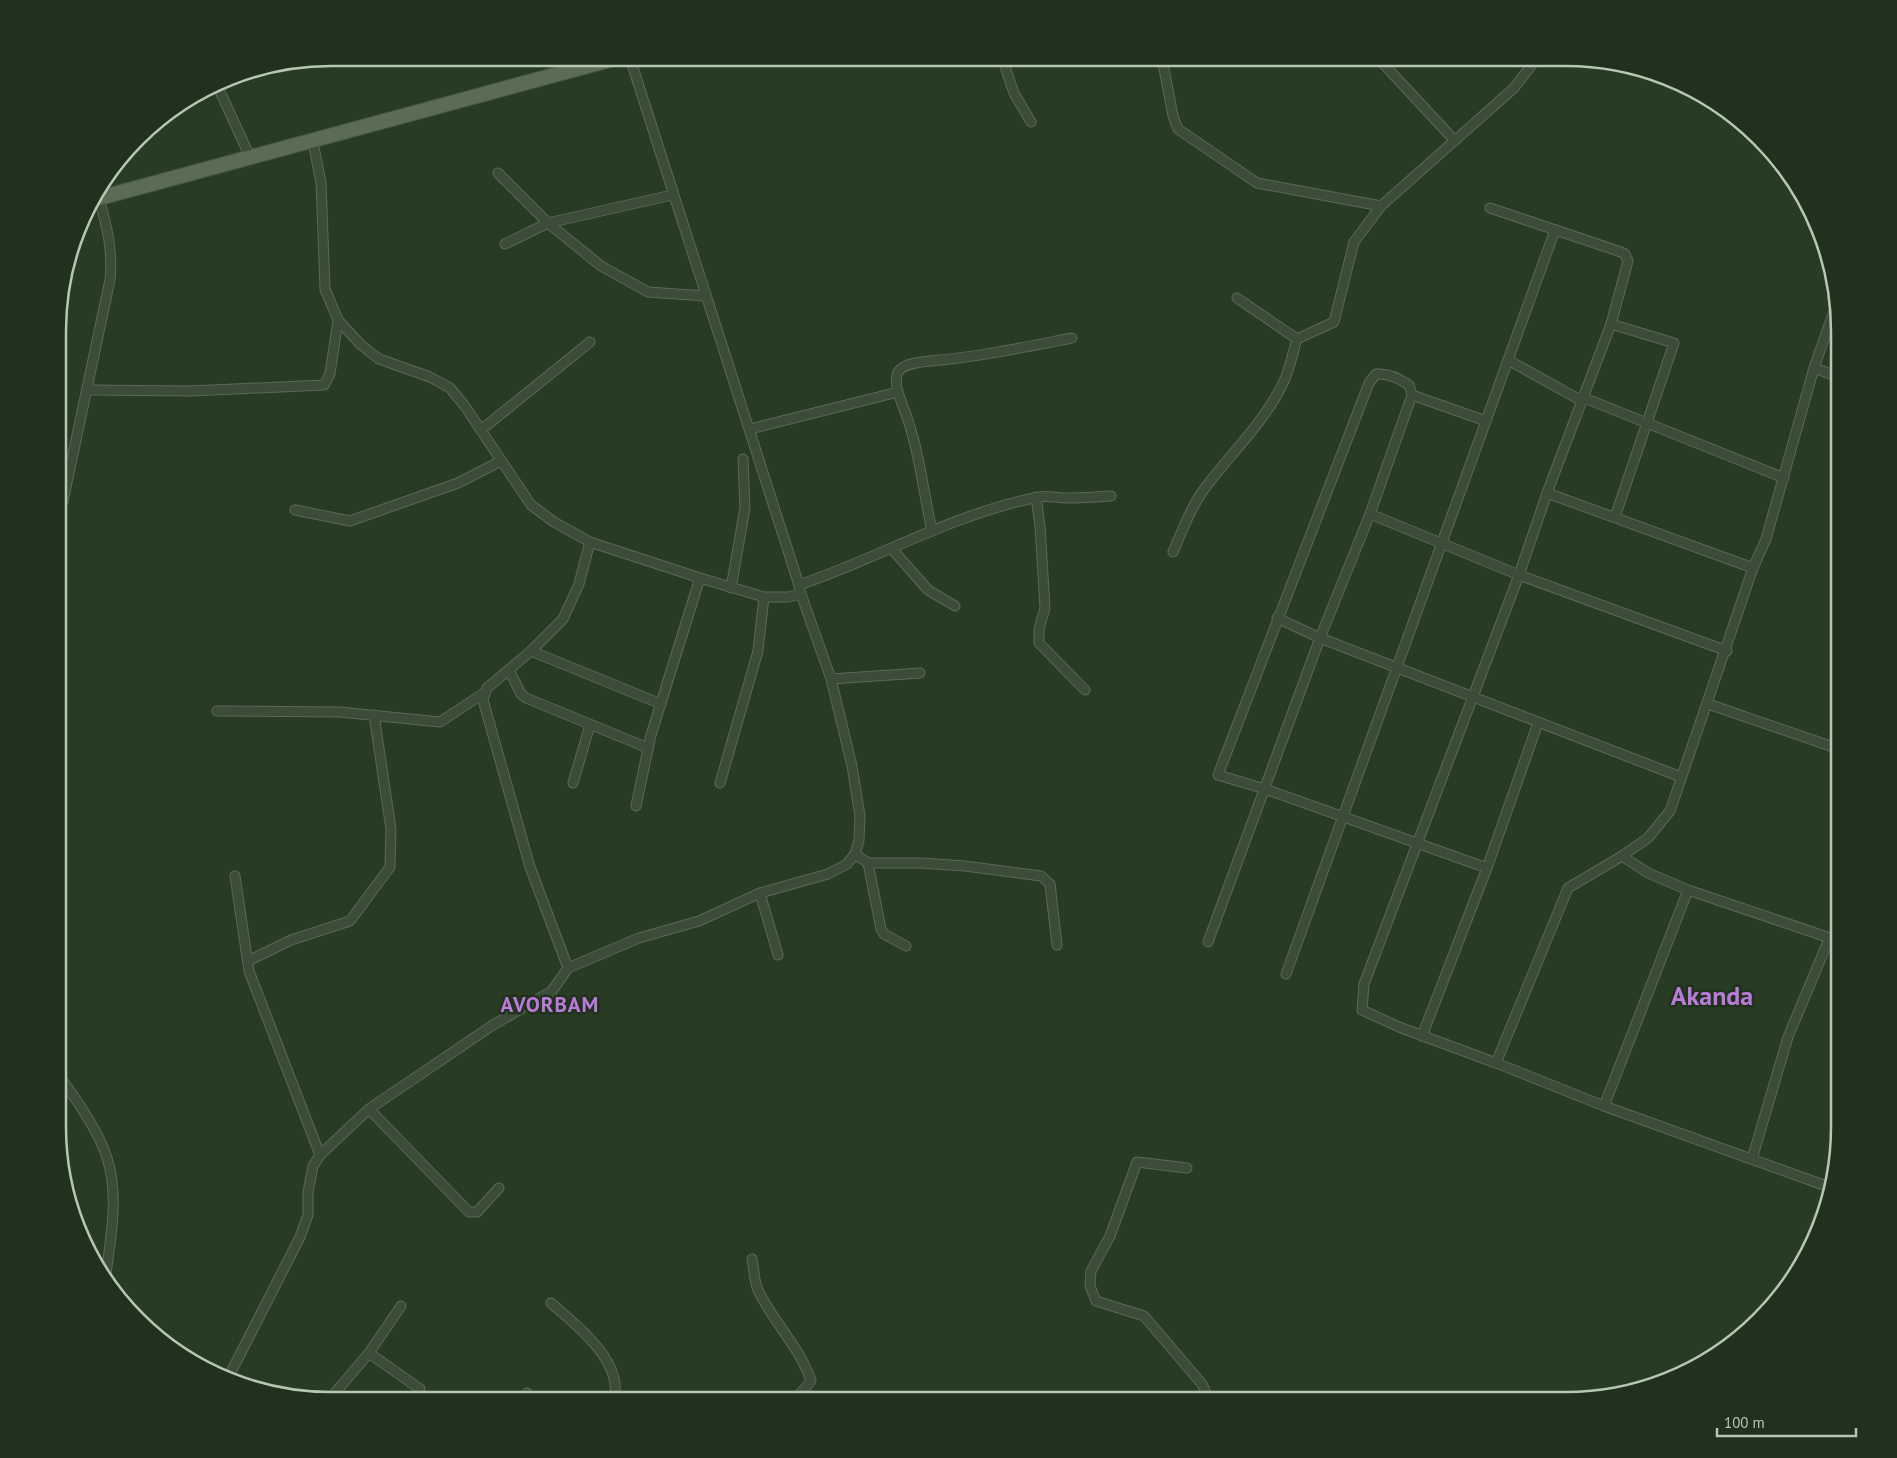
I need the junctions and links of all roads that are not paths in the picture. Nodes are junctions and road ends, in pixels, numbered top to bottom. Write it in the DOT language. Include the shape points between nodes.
graph roads {
  1 [pos="582,66"];
  2 [pos="632,66"];
  3 [pos="1005,66"];
  4 [pos="1164,66"];
  5 [pos="1385,66"];
  6 [pos="1530,66"];
  7 [pos="220,91"];
  8 [pos="1031,122"];
  9 [pos="1455,141"];
  10 [pos="313,142"];
  11 [pos="251,159"];
  12 [pos="498,173"];
  13 [pos="672,195"];
  14 [pos="103,197"];
  15 [pos="1381,206"];
  16 [pos="98,207"];
  17 [pos="1490,208"];
  18 [pos="548,223"];
  19 [pos="1555,230"];
  20 [pos="505,244"];
  21 [pos="705,296"];
  22 [pos="1237,298"];
  23 [pos="338,320"];
  24 [pos="1830,321"];
  25 [pos="1611,324"];
  26 [pos="1072,338"];
  27 [pos="1297,339"];
  28 [pos="590,342"];
  29 [pos="1508,360"];
  30 [pos="1814,368"];
  31 [pos="1831,374"];
  32 [pos="88,390"];
  33 [pos="898,392"];
  34 [pos="1412,395"];
  35 [pos="1582,399"];
  36 [pos="1486,421"];
  37 [pos="1647,422"];
  38 [pos="750,429"];
  39 [pos="481,430"];
  40 [pos="743,459"];
  41 [pos="501,461"];
  42 [pos="1784,478"];
  43 [pos="66,488"];
  44 [pos="1547,493"];
  45 [pos="1111,496"];
  46 [pos="1036,497"];
  47 [pos="295,510"];
  48 [pos="1370,514"];
  49 [pos="1615,516"];
  50 [pos="932,531"];
  51 [pos="590,542"];
  52 [pos="1442,542"];
  53 [pos="892,549"];
  54 [pos="1173,552"];
  55 [pos="1754,568"];
  56 [pos="1519,575"];
  57 [pos="700,578"];
  58 [pos="732,588"];
  59 [pos="800,589"];
  60 [pos="764,597"];
  61 [pos="955,606"];
  62 [pos="1277,618"];
  63 [pos="1320,638"];
  64 [pos="531,651"];
  65 [pos="1727,651"];
  66 [pos="1396,667"];
  67 [pos="509,670"];
  68 [pos="920,673"];
  69 [pos="831,679"];
  70 [pos="1085,690"];
  71 [pos="484,693"];
  72 [pos="1471,697"];
  73 [pos="661,704"];
  74 [pos="1708,704"];
  75 [pos="217,711"];
  76 [pos="374,715"];
  77 [pos="1538,723"];
  78 [pos="590,724"];
  79 [pos="1831,746"];
  80 [pos="648,748"];
  81 [pos="1681,777"];
  82 [pos="574,783"];
  83 [pos="720,783"];
  84 [pos="1265,788"];
  85 [pos="636,806"];
  86 [pos="1343,817"];
  87 [pos="1417,844"];
  88 [pos="855,854"];
  89 [pos="1622,856"];
  90 [pos="868,863"];
  91 [pos="1487,868"];
  92 [pos="235,876"];
  93 [pos="1688,890"];
  94 [pos="760,893"];
  95 [pos="1829,938"];
  96 [pos="1208,942"];
  97 [pos="1057,944"];
  98 [pos="906,946"];
  99 [pos="778,955"];
  100 [pos="248,961"];
  101 [pos="568,968"];
  102 [pos="1286,974"];
  103 [pos="1422,1036"];
  104 [pos="1496,1063"];
  105 [pos="66,1087"];
  106 [pos="1604,1106"];
  107 [pos="369,1109"];
  108 [pos="320,1155"];
  109 [pos="1752,1159"];
  110 [pos="1187,1168"];
  111 [pos="1824,1185"];
  112 [pos="499,1188"];
  113 [pos="752,1259"];
  114 [pos="107,1267"];
  115 [pos="551,1303"];
  116 [pos="401,1306"];
  117 [pos="368,1353"];
  118 [pos="231,1372"];
  119 [pos="420,1389"];
  120 [pos="336,1392"];
  121 [pos="615,1392"];
  122 [pos="802,1392"];
  123 [pos="1206,1392"];
  1 -- 10 [label="main road"];
  2 -- 13 [label="street"];
  3 -- 8 [label="street" via="1014,93"];
  4 -- 15 [label="street" via="1178,130 1257,184"];
  5 -- 9 [label="street"];
  6 -- 9 [label="street" via="1514,88"];
  7 -- 11 [label="street"];
  9 -- 15 [label="street"];
  10 -- 11 [label="main road"];
  10 -- 23 [label="street" via="321,183 325,289"];
  11 -- 14 [label="main road"];
  12 -- 18 [label="street"];
  13 -- 18 [label="street"];
  13 -- 21 [label="street"];
  15 -- 27 [label="street" via="1354,242 1334,322"];
  16 -- 32 [label="street" via="109,235 112,265"];
  17 -- 19 [label="street"];
  18 -- 20 [label="street"];
  18 -- 21 [label="street" via="602,266 648,292"];
  19 -- 25 [label="street" via="1625,254 1628,261"];
  19 -- 29 [label="street"];
  21 -- 38 [label="street"];
  22 -- 27 [label="street"];
  23 -- 32 [label="street" via="330,374 324,385"];
  23 -- 39 [label="street" via="379,359 430,376 450,388"];
  24 -- 30 [label="street"];
  25 -- 35 [label="street"];
  25 -- 37 [label="street" via="1674,343"];
  26 -- 33 [label="street" via="904,366 897,374"];
  27 -- 54 [label="street" via="1285,379 1273,401 1207,485 1188,516"];
  28 -- 39 [label="street"];
  29 -- 35 [label="street"];
  29 -- 36 [label="street"];
  30 -- 31 [label="street"];
  30 -- 42 [label="street"];
  32 -- 43 [label="street"];
  33 -- 38 [label="street"];
  33 -- 50 [label="street" via="917,450"];
  34 -- 36 [label="street"];
  34 -- 48 [label="street"];
  34 -- 62 [label="street" via="1409,385 1383,373 1376,374 1369,383"];
  35 -- 37 [label="street"];
  35 -- 44 [label="street"];
  36 -- 52 [label="street"];
  37 -- 42 [label="street"];
  37 -- 49 [label="street"];
  38 -- 59 [label="street"];
  39 -- 41 [label="street"];
  40 -- 58 [label="street" via="745,508"];
  41 -- 47 [label="street" via="458,483 350,521"];
  41 -- 51 [label="street" via="531,505"];
  42 -- 55 [label="street"];
  44 -- 49 [label="street"];
  44 -- 56 [label="street"];
  45 -- 46 [label="street"];
  46 -- 50 [label="street"];
  46 -- 70 [label="street" via="1045,608 1039,642"];
  48 -- 52 [label="street"];
  48 -- 63 [label="street"];
  49 -- 55 [label="street"];
  50 -- 53 [label="street"];
  51 -- 57 [label="street"];
  51 -- 64 [label="street" via="572,604"];
  52 -- 56 [label="street"];
  52 -- 66 [label="street"];
  53 -- 59 [label="street"];
  53 -- 61 [label="street" via="928,590"];
  55 -- 65 [label="street"];
  56 -- 65 [label="street"];
  56 -- 72 [label="street"];
  57 -- 58 [label="street"];
  57 -- 73 [label="street"];
  58 -- 60 [label="street"];
  59 -- 60 [label="street" via="788,597"];
  59 -- 69 [label="street"];
  60 -- 83 [label="street" via="758,651"];
  62 -- 63 [label="street"];
  62 -- 84 [label="street" via="1218,775"];
  63 -- 66 [label="street"];
  63 -- 84 [label="street"];
  64 -- 67 [label="street"];
  64 -- 73 [label="street"];
  65 -- 74 [label="street"];
  66 -- 72 [label="street"];
  66 -- 86 [label="street"];
  67 -- 71 [label="street"];
  67 -- 78 [label="street" via="526,698"];
  68 -- 69 [label="street"];
  69 -- 88 [label="street" via="857,793 860,840"];
  71 -- 76 [label="street" via="440,722"];
  71 -- 101 [label="street" via="485,710 530,867"];
  72 -- 77 [label="street"];
  72 -- 87 [label="street"];
  73 -- 80 [label="street"];
  74 -- 79 [label="street"];
  74 -- 81 [label="street"];
  75 -- 76 [label="street"];
  76 -- 100 [label="street" via="391,829 390,867 350,921 291,940"];
  77 -- 81 [label="street"];
  77 -- 91 [label="street"];
  78 -- 80 [label="street"];
  78 -- 82 [label="street"];
  80 -- 85 [label="street"];
  81 -- 89 [label="street" via="1670,811 1648,838"];
  84 -- 86 [label="street"];
  84 -- 96 [label="street"];
  86 -- 87 [label="street"];
  86 -- 102 [label="street"];
  87 -- 91 [label="street"];
  87 -- 103 [label="street" via="1364,984 1362,1010"];
  88 -- 90 [label="street"];
  88 -- 94 [label="street" via="847,864 828,874"];
  89 -- 93 [label="street" via="1648,873"];
  89 -- 104 [label="street" via="1568,888"];
  90 -- 97 [label="street" via="965,866 1041,876 1050,884"];
  90 -- 98 [label="street" via="881,929"];
  91 -- 103 [label="street"];
  92 -- 100 [label="street"];
  93 -- 95 [label="street"];
  93 -- 106 [label="street"];
  94 -- 99 [label="street"];
  94 -- 101 [label="street" via="699,921 639,938"];
  95 -- 109 [label="street" via="1788,1037"];
  100 -- 108 [label="street" via="249,971"];
  101 -- 107 [label="street" via="552,991 493,1025"];
  103 -- 104 [label="street"];
  104 -- 106 [label="street"];
  105 -- 114 [label="street" via="108,1159 114,1205"];
  106 -- 109 [label="street"];
  107 -- 108 [label="street"];
  107 -- 112 [label="street" via="469,1212 477,1212"];
  108 -- 118 [label="street" via="314,1166 308,1192 308,1215 300,1237"];
  109 -- 111 [label="street"];
  110 -- 123 [label="street" via="1137,1162 1110,1236 1091,1271 1090,1286 1096,1301 1144,1316"];
  113 -- 122 [label="street" via="757,1288 804,1361 811,1381"];
  115 -- 121 [label="street" via="590,1338 601,1354"];
  116 -- 117 [label="street"];
  117 -- 119 [label="street"];
  117 -- 120 [label="street"];
}
